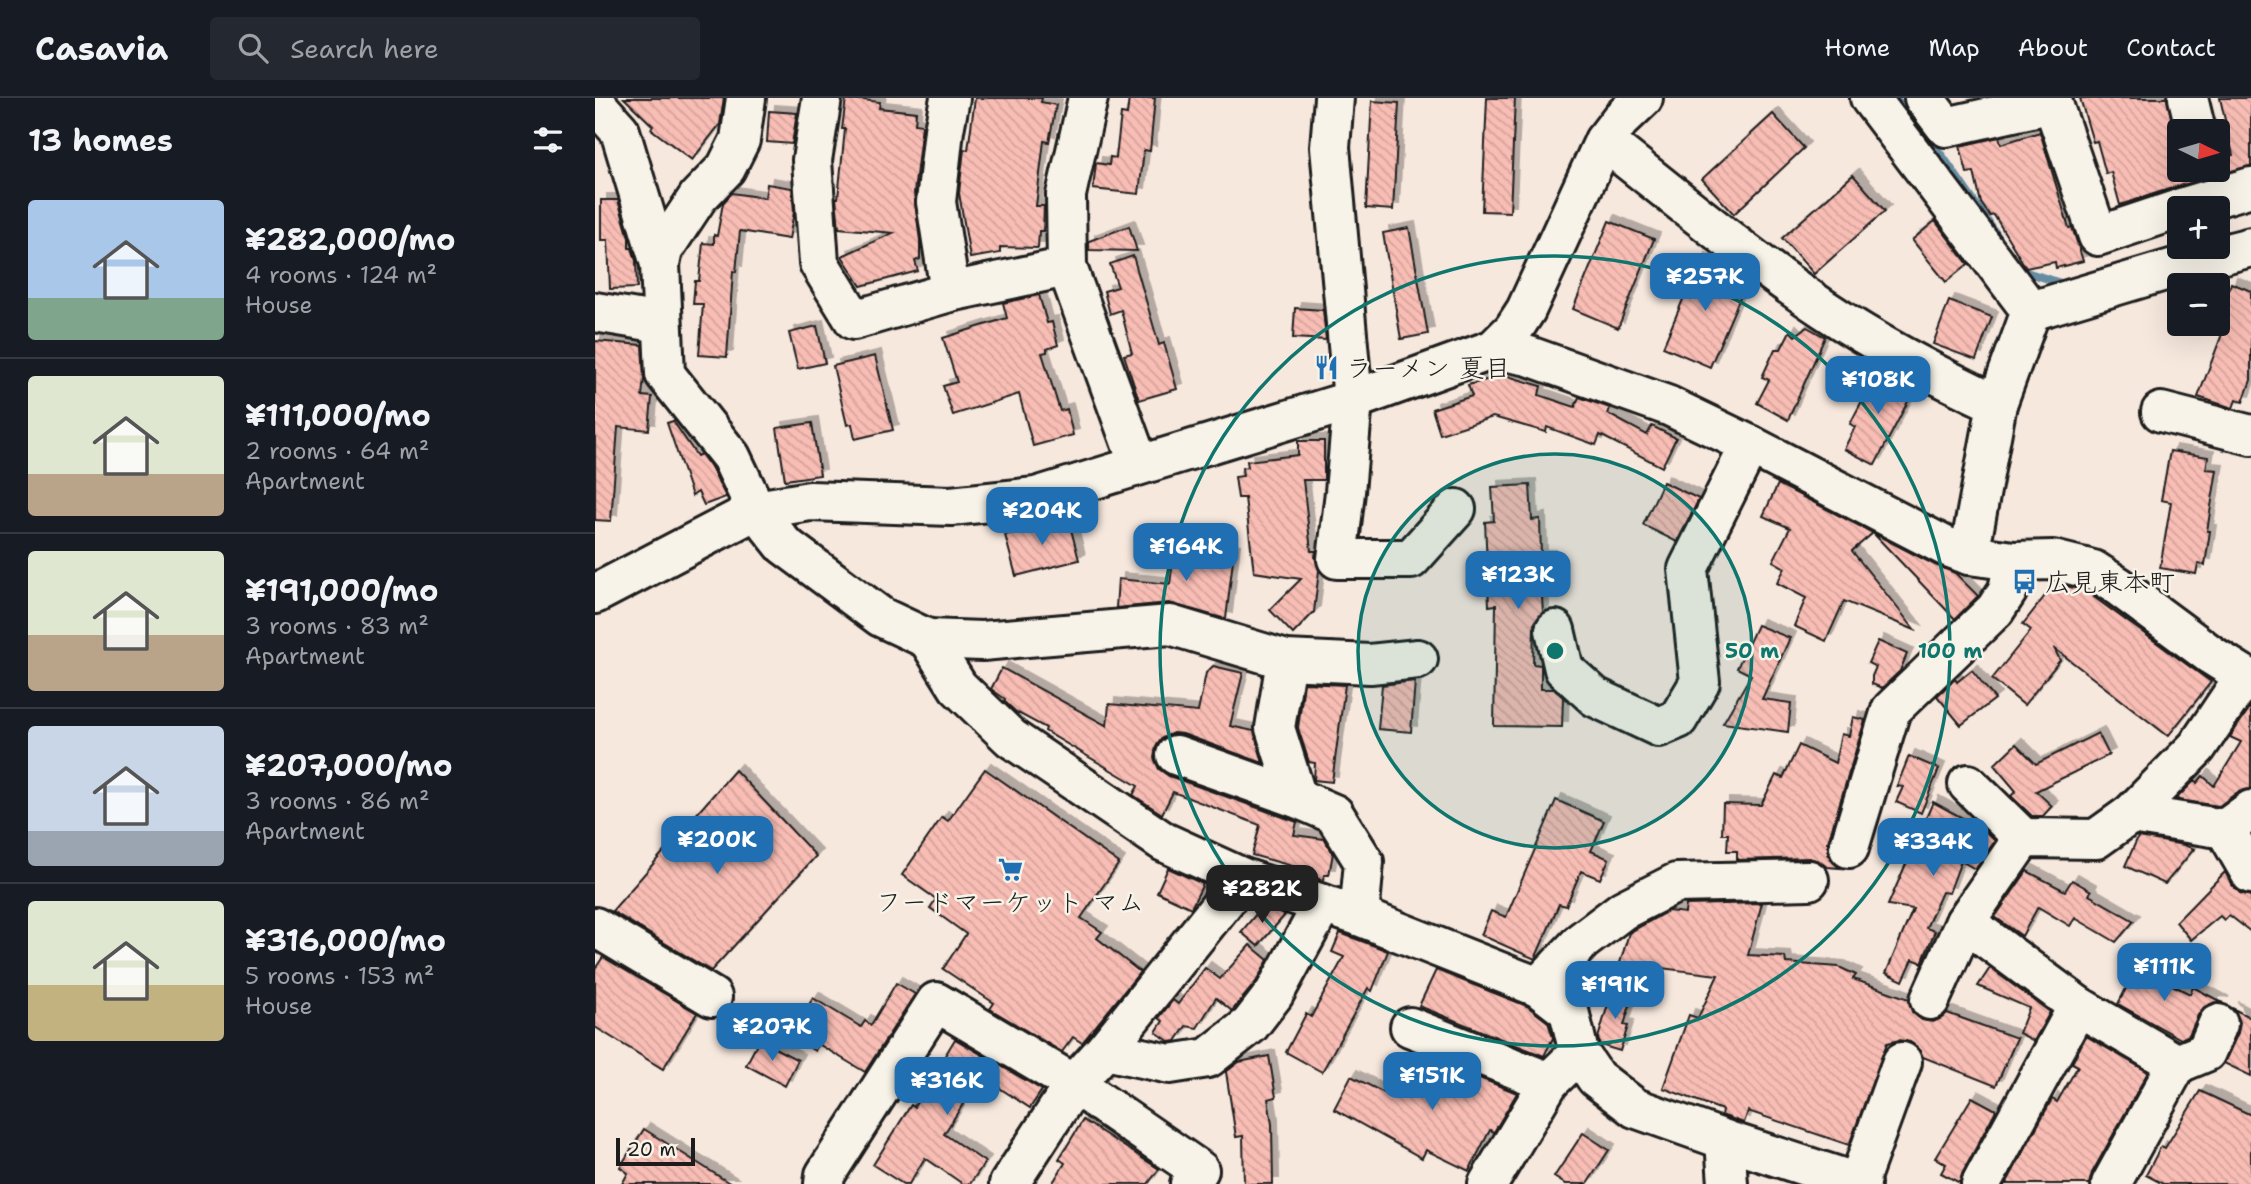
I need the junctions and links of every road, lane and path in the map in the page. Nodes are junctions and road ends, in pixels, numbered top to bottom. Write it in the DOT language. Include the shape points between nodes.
graph roads {
  1 [pos="746,98"];
  2 [pos="822,98"];
  3 [pos="950,98"];
  4 [pos="1088,98"];
  5 [pos="1334,98"];
  6 [pos="1643,98"];
  7 [pos="1870,98"];
  8 [pos="1924,98"];
  9 [pos="2188,98"];
  10 [pos="2052,101"];
  11 [pos="595,103"];
  12 [pos="2193,119"];
  13 [pos="1604,141"];
  14 [pos="2251,187"];
  15 [pos="2195,196"];
  16 [pos="2167,208"];
  17 [pos="2251,247"];
  18 [pos="660,264"];
  19 [pos="1067,267"];
  20 [pos="950,292"];
  21 [pos="2031,311"];
  22 [pos="595,312"];
  23 [pos="661,323"];
  24 [pos="1494,349"];
  25 [pos="1353,400"];
  26 [pos="1997,404"];
  27 [pos="2161,412"];
  28 [pos="2251,435"];
  29 [pos="1750,444"];
  30 [pos="1139,465"];
  31 [pos="1456,509"];
  32 [pos="756,510"];
  33 [pos="1969,555"];
  34 [pos="2014,561"];
  35 [pos="595,594"];
  36 [pos="1555,631"];
  37 [pos="927,639"];
  38 [pos="1418,659"];
  39 [pos="1286,660"];
  40 [pos="2247,678"];
  41 [pos="1177,755"];
  42 [pos="1968,784"];
  43 [pos="1297,798"];
  44 [pos="2130,814"];
  45 [pos="2238,820"];
  46 [pos="2023,838"];
  47 [pos="1849,848"];
  48 [pos="2251,874"];
  49 [pos="1243,877"];
  50 [pos="1809,880"];
  51 [pos="1324,904"];
  52 [pos="1359,916"];
  53 [pos="1965,922"];
  54 [pos="595,927"];
  55 [pos="1538,988"];
  56 [pos="712,997"];
  57 [pos="1930,1000"];
  58 [pos="2078,1006"];
  59 [pos="2218,1024"];
  60 [pos="1411,1027"];
  61 [pos="1105,1050"];
  62 [pos="1579,1053"];
  63 [pos="1902,1062"];
  64 [pos="2177,1064"];
  65 [pos="1549,1082"];
  66 [pos="1074,1084"];
  67 [pos="1725,1140"];
  68 [pos="824,1184"];
  69 [pos="1009,1184"];
  70 [pos="1191,1184"];
  71 [pos="1488,1184"];
  72 [pos="1728,1184"];
  73 [pos="1859,1184"];
  74 [pos="1981,1184"];
  75 [pos="2111,1184"];
  1 -- 18 [label="street" via="740,140 726,168 698,197 663,250"];
  2 -- 20 [label="street" via="812,160 819,264 854,320"];
  3 -- 20 [label="street" via="936,202"];
  4 -- 19 [label="street" via="1066,195"];
  5 -- 25 [label="street" via="1330,147"];
  6 -- 13 [label="street"];
  7 -- 21 [label="street"];
  8 -- 10 [label="street" via="1947,127"];
  9 -- 12 [label="street"];
  10 -- 16 [label="street" via="2098,236"];
  11 -- 18 [label="street" via="620,131"];
  13 -- 24 [label="street" via="1526,310"];
  13 -- 26 [label="street" via="1826,310 1930,373"];
  14 -- 15 [label="street"];
  17 -- 21 [label="street"];
  18 -- 23 [label="street"];
  19 -- 20 [label="street"];
  19 -- 30 [label="street"];
  21 -- 26 [label="street"];
  22 -- 23 [label="street"];
  23 -- 32 [label="street" via="665,374 731,457"];
  24 -- 25 [label="street"];
  24 -- 29 [label="street" via="1529,356 1669,406"];
  25 -- 30 [label="street"];
  25 -- 31 [label="street" via="1337,559 1411,559"];
  26 -- 33 [label="street"];
  27 -- 28 [label="street"];
  29 -- 33 [label="street"];
  29 -- 36 [label="street" via="1688,569 1700,682 1678,719 1659,727 1595,697 1564,669"];
  30 -- 32 [label="street" via="1036,497 951,506 810,501"];
  32 -- 35 [label="street"];
  32 -- 37 [label="street" via="784,545 881,617"];
  33 -- 34 [label="street"];
  34 -- 40 [label="street" via="2053,560 2093,570"];
  34 -- 47 [label="street" via="2008,590 1995,610 1891,710"];
  37 -- 39 [label="street" via="982,641 1170,625"];
  37 -- 49 [label="street" via="958,687 1011,738 1164,842"];
  38 -- 39 [label="street" via="1370,664"];
  39 -- 43 [label="street" via="1275,728"];
  40 -- 44 [label="street" via="2197,747"];
  41 -- 43 [label="street"];
  42 -- 46 [label="street"];
  43 -- 52 [label="street" via="1334,814 1364,862"];
  44 -- 45 [label="street"];
  44 -- 46 [label="street" via="2096,839"];
  45 -- 48 [label="street"];
  46 -- 53 [label="street"];
  49 -- 51 [label="street"];
  49 -- 61 [label="street"];
  50 -- 55 [label="street" via="1676,883 1623,910 1592,933"];
  51 -- 52 [label="street"];
  51 -- 61 [label="street" via="1274,994 1251,1025 1208,1058 1170,1064"];
  52 -- 55 [label="street"];
  53 -- 57 [label="street"];
  53 -- 58 [label="street"];
  54 -- 56 [label="street"];
  55 -- 62 [label="street" via="1569,1011"];
  58 -- 64 [label="street"];
  58 -- 74 [label="street"];
  59 -- 64 [label="street" via="2206,1052"];
  60 -- 65 [label="street"];
  61 -- 66 [label="street"];
  62 -- 65 [label="street"];
  62 -- 67 [label="street" via="1596,1079 1635,1108"];
  63 -- 73 [label="street"];
  64 -- 75 [label="street"];
  65 -- 71 [label="street"];
  66 -- 68 [label="street" via="936,1002 825,1175"];
  66 -- 69 [label="street"];
  66 -- 70 [label="street" via="1199,1170"];
  67 -- 72 [label="street"];
  67 -- 73 [label="street"];
}
